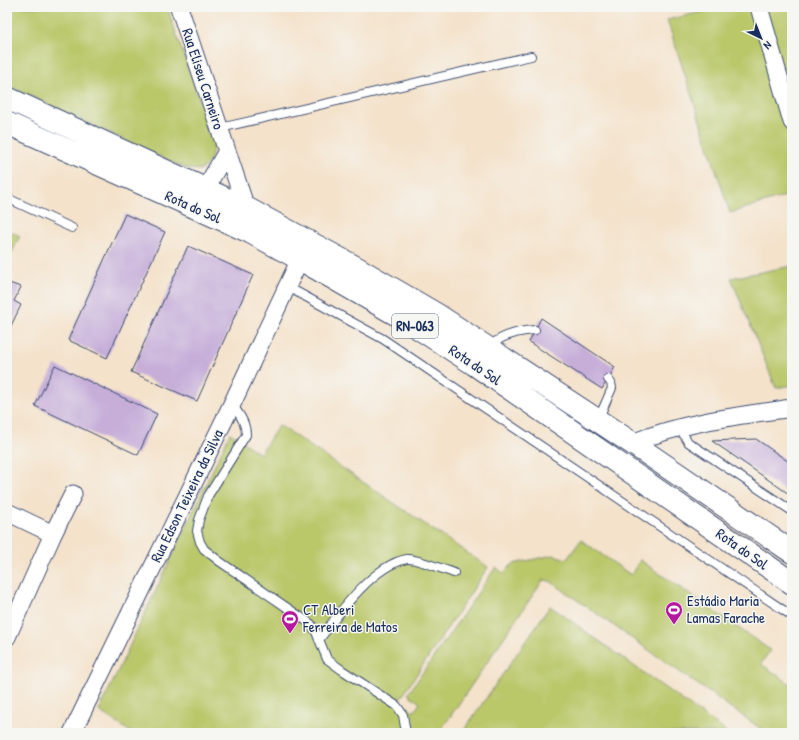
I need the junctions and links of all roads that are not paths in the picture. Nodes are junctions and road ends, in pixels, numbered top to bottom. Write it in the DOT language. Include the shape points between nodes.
graph roads {
  1 [pos="179,7"];
  2 [pos="759,7"];
  3 [pos="532,56"];
  4 [pos="7,98"];
  5 [pos="792,122"];
  6 [pos="8,124"];
  7 [pos="220,128"];
  8 [pos="228,152"];
  9 [pos="205,189"];
  10 [pos="7,198"];
  11 [pos="246,208"];
  12 [pos="72,228"];
  13 [pos="300,259"];
  14 [pos="288,286"];
  15 [pos="535,330"];
  16 [pos="487,348"];
  17 [pos="608,379"];
  18 [pos="232,404"];
  19 [pos="792,408"];
  20 [pos="598,421"];
  21 [pos="679,427"];
  22 [pos="632,443"];
  23 [pos="73,494"];
  24 [pos="7,512"];
  25 [pos="792,512"];
  26 [pos="53,534"];
  27 [pos="788,546"];
  28 [pos="454,572"];
  29 [pos="792,583"];
  30 [pos="792,616"];
  31 [pos="7,638"];
  32 [pos="320,640"];
  33 [pos="72,733"];
  34 [pos="406,733"];
  1 -- 7 [label="street, Rua Eliseu Carneiro"];
  2 -- 5 [label="street"];
  3 -- 7 [label="lane"];
  4 -- 9 [label="main road, Rota do Sol / RN-063"];
  6 -- 13 [label="main road, Rota do Sol / RN-063" via="250,232"];
  7 -- 8 [label="street, Rua Eliseu Carneiro"];
  8 -- 9 [label="street"];
  8 -- 11 [label="street, Rua Eliseu Carneiro"];
  9 -- 11 [label="main road, Rota do Sol / RN-063"];
  10 -- 12 [label="lane"];
  11 -- 16 [label="main road, Rota do Sol / RN-063" via="357,268 436,314"];
  13 -- 14 [label="street, Rua Edson Teixeira da Silva"];
  13 -- 29 [label="main road, Rota do Sol / RN-063" via="406,320 474,364"];
  14 -- 18 [label="street, Rua Edson Teixeira da Silva"];
  14 -- 30 [label="lane" via="383,339"];
  15 -- 16 [label="lane" via="522,331 496,340"];
  16 -- 20 [label="main road, Rota do Sol / RN-063"];
  17 -- 20 [label="lane" via="612,388"];
  18 -- 32 [label="lane" via="243,420 246,435 208,496 197,531 200,542 204,549 219,561 311,624"];
  18 -- 33 [label="street, Rua Edson Teixeira da Silva"];
  19 -- 21 [label="street"];
  20 -- 22 [label="main road, Rota do Sol / RN-063"];
  21 -- 22 [label="street"];
  21 -- 25 [label="lane" via="688,442"];
  22 -- 27 [label="main road, Rota do Sol / RN-063"];
  23 -- 26 [label="street"];
  24 -- 26 [label="street"];
  26 -- 31 [label="street"];
  28 -- 32 [label="lane" via="409,558 384,567 347,602"];
  32 -- 34 [label="lane" via="327,659 398,706 404,715"];
}
